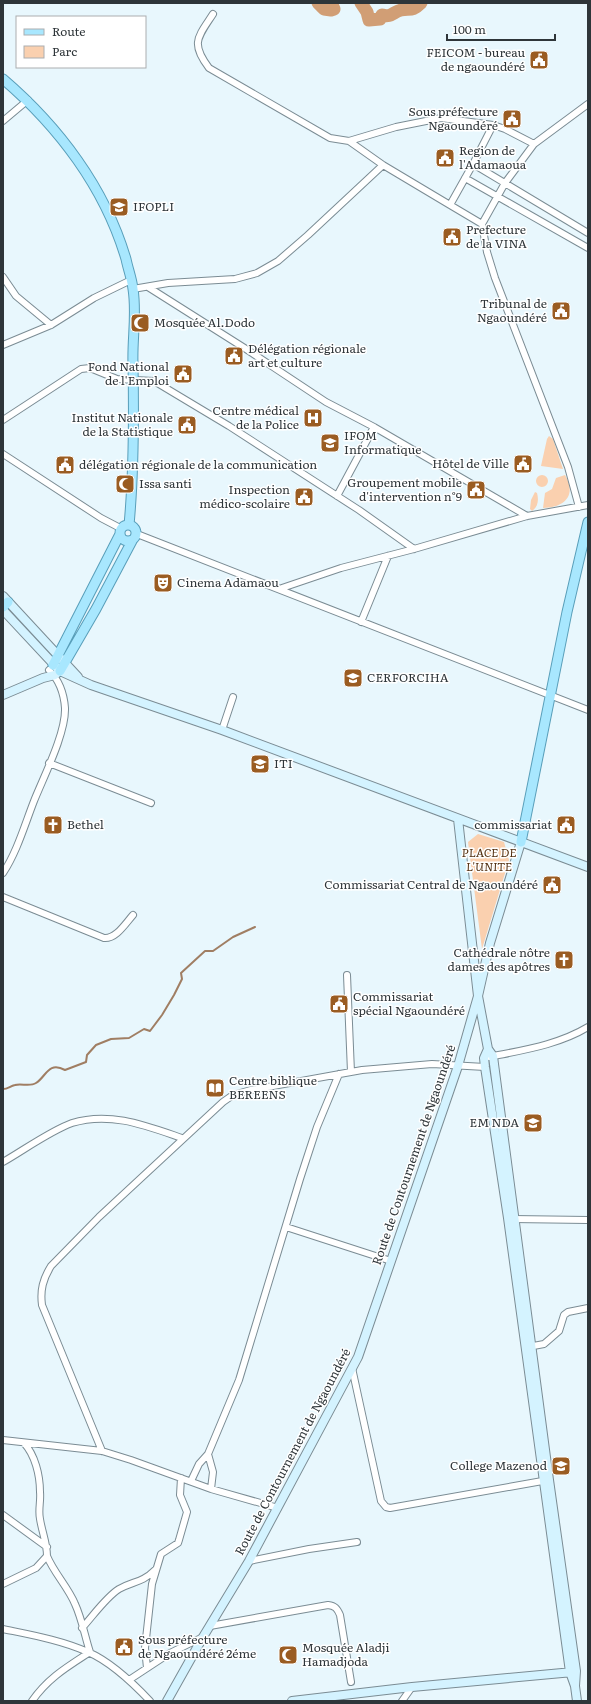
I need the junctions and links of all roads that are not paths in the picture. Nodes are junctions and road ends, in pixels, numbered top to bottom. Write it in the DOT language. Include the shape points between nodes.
graph roads {
  1 [pos="213,14"];
  2 [pos="3,79"];
  3 [pos="28,100"];
  4 [pos="588,104"];
  5 [pos="3,121"];
  6 [pos="493,125"];
  7 [pos="349,141"];
  8 [pos="534,144"];
  9 [pos="473,164"];
  10 [pos="383,165"];
  11 [pos="465,178"];
  12 [pos="505,183"];
  13 [pos="497,197"];
  14 [pos="450,205"];
  15 [pos="482,224"];
  16 [pos="588,233"];
  17 [pos="588,248"];
  18 [pos="3,277"];
  19 [pos="132,285"];
  20 [pos="148,287"];
  21 [pos="51,325"];
  22 [pos="3,345"];
  23 [pos="134,379"];
  24 [pos="3,420"];
  25 [pos="374,427"];
  26 [pos="3,454"];
  27 [pos="337,496"];
  28 [pos="588,506"];
  29 [pos="578,507"];
  30 [pos="527,516"];
  31 [pos="588,522"];
  32 [pos="123,529"];
  33 [pos="134,538"];
  34 [pos="414,549"];
  35 [pos="388,556"];
  36 [pos="279,589"];
  37 [pos="5,602"];
  38 [pos="84,603"];
  39 [pos="3,610"];
  40 [pos="96,610"];
  41 [pos="361,622"];
  42 [pos="58,656"];
  43 [pos="65,663"];
  44 [pos="54,670"];
  45 [pos="79,679"];
  46 [pos="3,695"];
  47 [pos="550,695"];
  48 [pos="233,697"];
  49 [pos="588,710"];
  50 [pos="222,730"];
  51 [pos="49,763"];
  52 [pos="151,802"];
  53 [pos="458,820"];
  54 [pos="521,842"];
  55 [pos="588,867"];
  56 [pos="3,873"];
  57 [pos="3,897"];
  58 [pos="133,915"];
  59 [pos="347,975"];
  60 [pos="478,996"];
  61 [pos="588,1026"];
  62 [pos="491,1053"];
  63 [pos="458,1066"];
  64 [pos="485,1067"];
  65 [pos="351,1072"];
  66 [pos="339,1074"];
  67 [pos="182,1138"];
  68 [pos="3,1162"];
  69 [pos="511,1219"];
  70 [pos="588,1220"];
  71 [pos="286,1227"];
  72 [pos="392,1260"];
  73 [pos="588,1308"];
  74 [pos="528,1346"];
  75 [pos="352,1368"];
  76 [pos="3,1440"];
  77 [pos="24,1443"];
  78 [pos="102,1451"];
  79 [pos="208,1454"];
  80 [pos="181,1478"];
  81 [pos="546,1480"];
  82 [pos="191,1482"];
  83 [pos="211,1489"];
  84 [pos="278,1508"];
  85 [pos="3,1515"];
  86 [pos="357,1542"];
  87 [pos="47,1547"];
  88 [pos="47,1556"];
  89 [pos="249,1561"];
  90 [pos="52,1567"];
  91 [pos="36,1568"];
  92 [pos="156,1569"];
  93 [pos="3,1584"];
  94 [pos="210,1626"];
  95 [pos="82,1628"];
  96 [pos="3,1629"];
  97 [pos="203,1637"];
  98 [pos="90,1652"];
  99 [pos="147,1668"];
  100 [pos="573,1672"];
  101 [pos="129,1680"];
  102 [pos="351,1682"];
  103 [pos="412,1687"];
  104 [pos="32,1701"];
  105 [pos="150,1701"];
  106 [pos="167,1701"];
  107 [pos="292,1701"];
  108 [pos="402,1701"];
  109 [pos="577,1701"];
  1 -- 7 [label="street" via="198,36 197,49 209,68 330,138"];
  2 -- 3 [label="main road"];
  3 -- 5 [label="street"];
  3 -- 19 [label="main road" via="63,141 96,188 119,236"];
  4 -- 8 [label="street"];
  6 -- 7 [label="street" via="441,118 396,127"];
  6 -- 8 [label="street" via="505,128"];
  6 -- 9 [label="street"];
  7 -- 10 [label="street"];
  8 -- 12 [label="street"];
  9 -- 11 [label="street"];
  9 -- 12 [label="street"];
  10 -- 14 [label="street"];
  10 -- 20 [label="street" via="278,261 257,273 235,279 168,283"];
  11 -- 13 [label="street"];
  11 -- 14 [label="street"];
  12 -- 13 [label="street"];
  12 -- 16 [label="street"];
  13 -- 15 [label="street"];
  13 -- 17 [label="street"];
  14 -- 15 [label="street"];
  15 -- 29 [label="street" via="495,278 568,467"];
  18 -- 21 [label="street" via="20,300"];
  19 -- 20 [label="street"];
  19 -- 21 [label="street" via="94,298"];
  19 -- 23 [label="main road" via="135,328"];
  20 -- 25 [label="street" via="326,402"];
  21 -- 22 [label="street"];
  23 -- 24 [label="street" via="117,379 90,368 81,369"];
  23 -- 27 [label="street" via="154,381"];
  23 -- 32 [label="main road" via="132,492"];
  25 -- 27 [label="street"];
  25 -- 30 [label="street"];
  26 -- 32 [label="street" via="101,518"];
  27 -- 34 [label="street"];
  28 -- 29 [label="street"];
  29 -- 30 [label="street"];
  30 -- 34 [label="street"];
  31 -- 47 [label="main road"];
  32 -- 33 [label="main road" via="135,529"];
  32 -- 33 [label="main road" via="124,541"];
  32 -- 38 [label="main road"];
  33 -- 36 [label="street"];
  33 -- 40 [label="main road"];
  34 -- 35 [label="street"];
  35 -- 36 [label="street" via="341,568"];
  35 -- 41 [label="street"];
  36 -- 41 [label="street"];
  37 -- 42 [label="main road"];
  38 -- 40 [label="main road"];
  38 -- 42 [label="main road"];
  39 -- 44 [label="main road"];
  40 -- 43 [label="main road"];
  41 -- 47 [label="street"];
  42 -- 43 [label="main road"];
  42 -- 44 [label="main road"];
  43 -- 44 [label="main road"];
  43 -- 45 [label="main road"];
  44 -- 45 [label="main road"];
  44 -- 46 [label="main road" via="43,678"];
  44 -- 51 [label="street" via="65,709 59,737"];
  45 -- 50 [label="main road"];
  47 -- 49 [label="street"];
  47 -- 54 [label="main road"];
  48 -- 50 [label="street"];
  50 -- 53 [label="main road"];
  51 -- 52 [label="street"];
  51 -- 56 [label="street"];
  53 -- 54 [label="main road"];
  53 -- 60 [label="main road"];
  54 -- 55 [label="main road"];
  54 -- 60 [label="main road, Route de Contournement de Ngaoundéré" via="490,943"];
  57 -- 58 [label="street" via="109,939"];
  59 -- 65 [label="street"];
  60 -- 62 [label="main road"];
  60 -- 63 [label="main road, Route de Contournement de Ngaoundéré"];
  61 -- 62 [label="street" via="576,1034 530,1050"];
  62 -- 64 [label="main road" via="484,1058"];
  62 -- 69 [label="main road"];
  63 -- 64 [label="street"];
  63 -- 65 [label="street" via="432,1064"];
  63 -- 72 [label="main road, Route de Contournement de Ngaoundéré"];
  64 -- 69 [label="main road"];
  65 -- 66 [label="street"];
  66 -- 67 [label="street" via="233,1095"];
  66 -- 71 [label="street" via="317,1127"];
  67 -- 68 [label="street" via="128,1121 96,1119 76,1122 59,1129"];
  67 -- 78 [label="street" via="99,1216 51,1266 42,1283 42,1305"];
  69 -- 70 [label="street"];
  69 -- 74 [label="main road"];
  71 -- 72 [label="street"];
  71 -- 79 [label="street" via="239,1380"];
  72 -- 75 [label="main road, Route de Contournement de Ngaoundéré"];
  73 -- 74 [label="street" via="568,1312 564,1315 559,1332 544,1344"];
  74 -- 81 [label="main road"];
  75 -- 81 [label="street" via="381,1501 386,1507"];
  75 -- 84 [label="main road, Route de Contournement de Ngaoundéré"];
  76 -- 77 [label="street"];
  77 -- 78 [label="street"];
  77 -- 87 [label="street" via="34,1458 40,1491 39,1517"];
  78 -- 80 [label="street"];
  79 -- 82 [label="street" via="199,1464"];
  79 -- 83 [label="street" via="213,1472"];
  80 -- 82 [label="street"];
  80 -- 92 [label="street" via="180,1495 187,1512 179,1540 161,1554"];
  81 -- 100 [label="main road"];
  82 -- 83 [label="street"];
  83 -- 84 [label="street"];
  84 -- 89 [label="main road, Route de Contournement de Ngaoundéré"];
  85 -- 87 [label="street"];
  86 -- 89 [label="street"];
  87 -- 88 [label="street"];
  88 -- 90 [label="street"];
  88 -- 91 [label="street"];
  89 -- 94 [label="main road, Route de Contournement de Ngaoundéré"];
  90 -- 91 [label="street"];
  90 -- 95 [label="street" via="76,1605"];
  91 -- 93 [label="street"];
  92 -- 95 [label="street" via="142,1580 114,1593"];
  92 -- 99 [label="street" via="144,1648"];
  94 -- 97 [label="main road, Route de Contournement de Ngaoundéré"];
  94 -- 102 [label="street" via="333,1606 340,1615"];
  95 -- 98 [label="street"];
  96 -- 98 [label="street" via="62,1642"];
  97 -- 99 [label="street"];
  97 -- 106 [label="main road, Route de Contournement de Ngaoundéré"];
  98 -- 101 [label="street"];
  98 -- 104 [label="street" via="52,1677"];
  99 -- 101 [label="street"];
  100 -- 103 [label="main road"];
  100 -- 109 [label="main road"];
  101 -- 105 [label="street"];
  103 -- 107 [label="main road"];
  103 -- 108 [label="street"];
}
